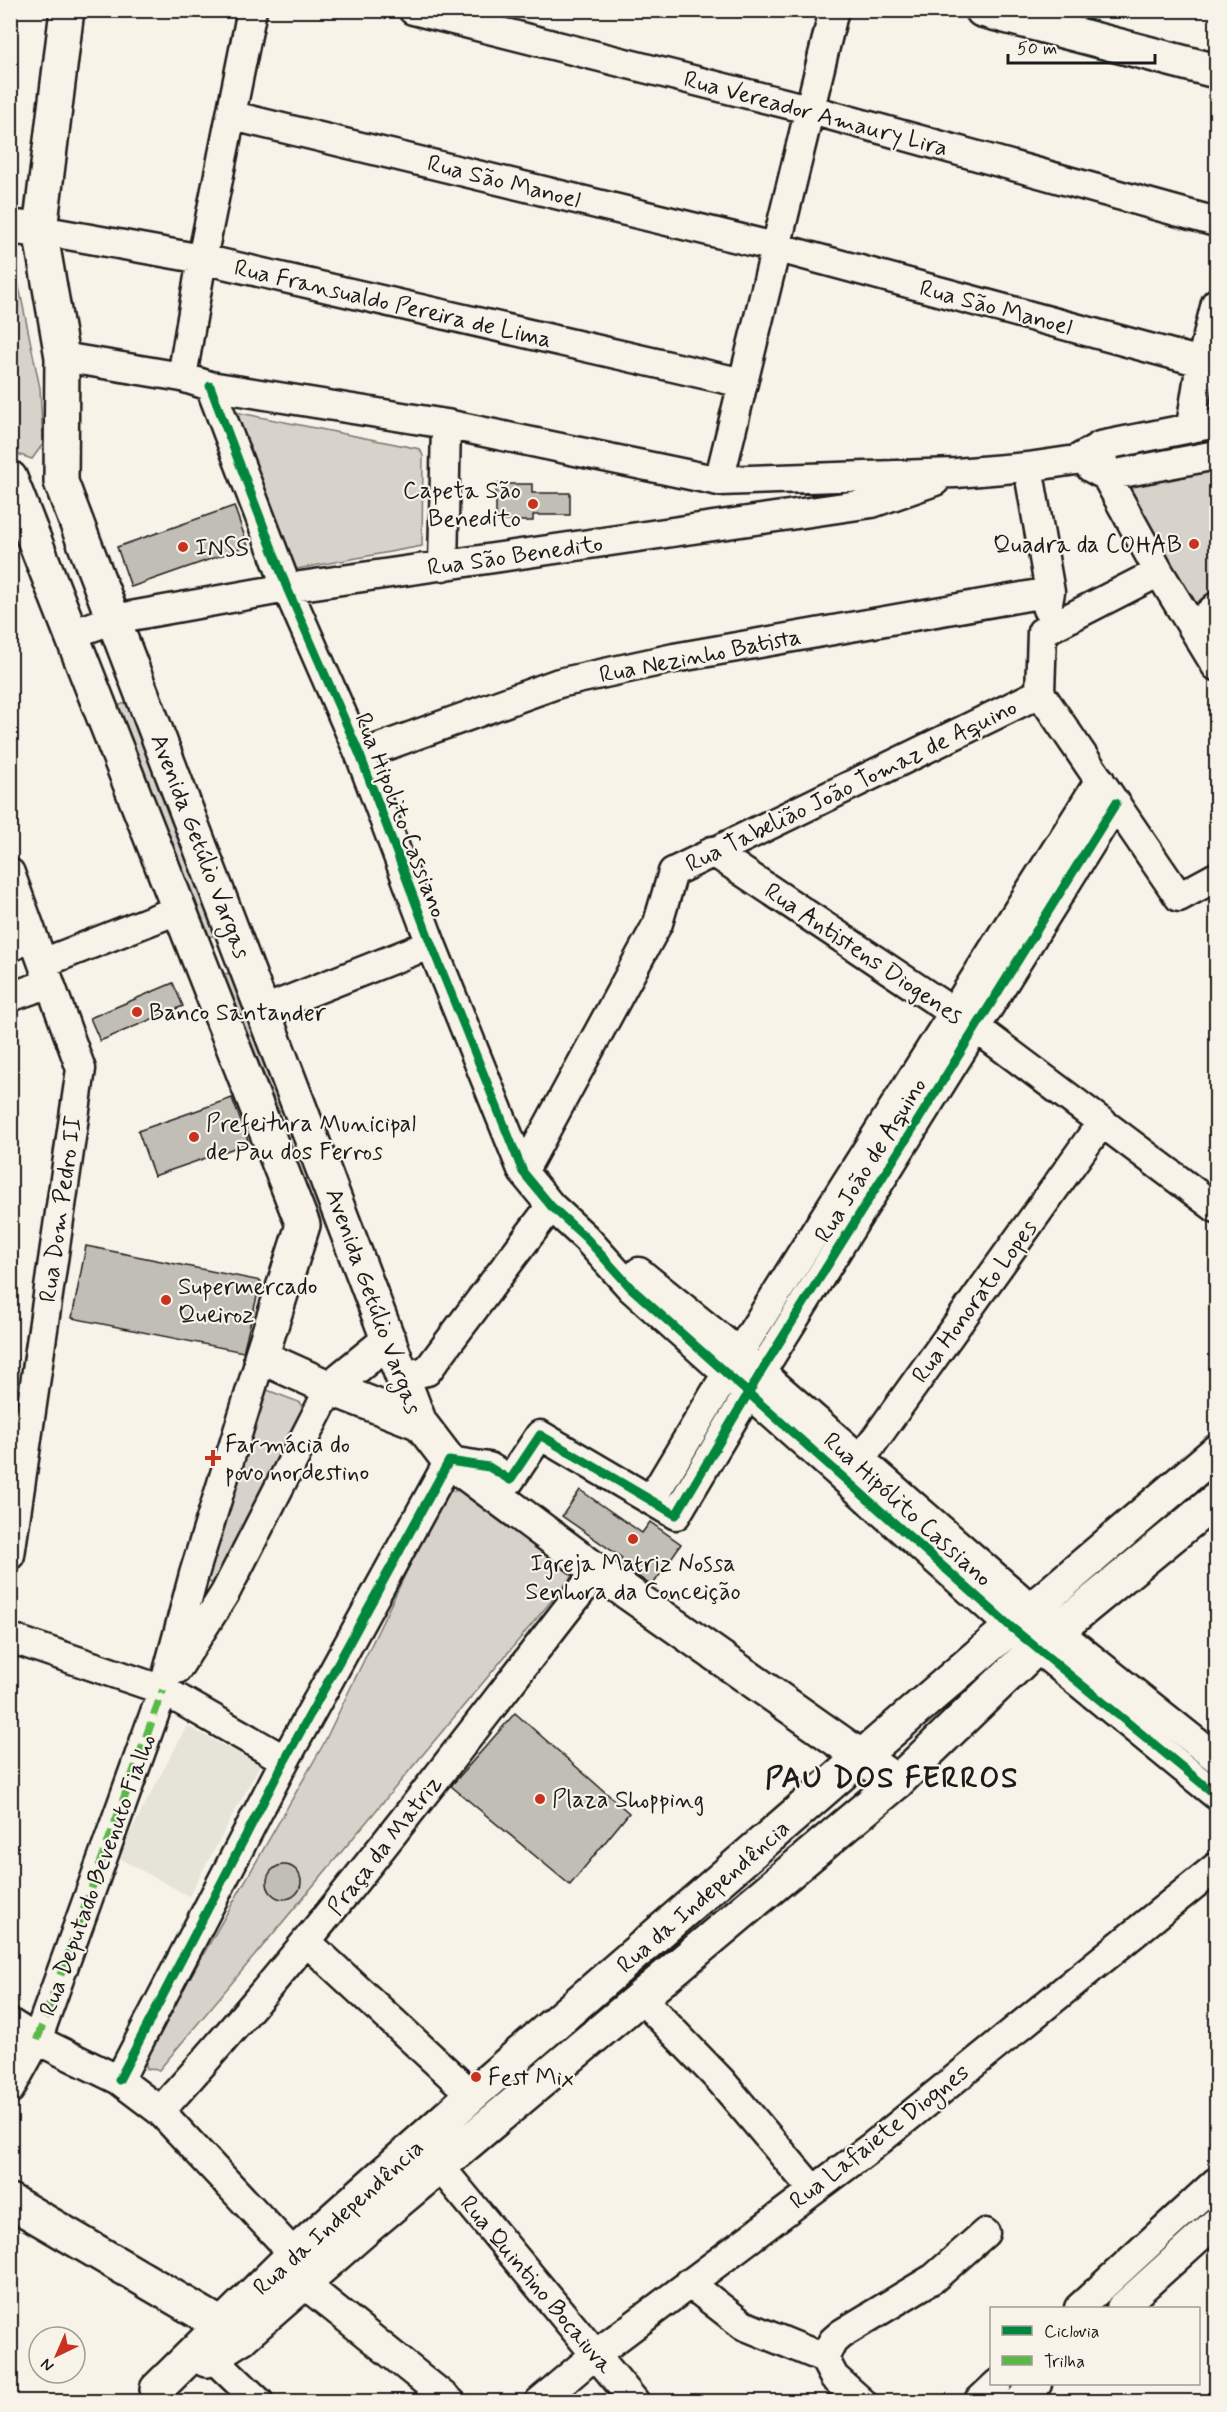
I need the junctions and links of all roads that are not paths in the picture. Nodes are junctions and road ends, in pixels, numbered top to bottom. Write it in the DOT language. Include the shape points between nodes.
graph roads {
  1 [pos="67,10"];
  2 [pos="252,10"];
  3 [pos="413,10"];
  4 [pos="834,10"];
  5 [pos="982,10"];
  6 [pos="1216,71"];
  7 [pos="808,109"];
  8 [pos="233,116"];
  9 [pos="1216,222"];
  10 [pos="25,229"];
  11 [pos="775,247"];
  12 [pos="202,259"];
  13 [pos="1216,303"];
  14 [pos="62,357"];
  15 [pos="1209,365"];
  16 [pos="182,377"];
  17 [pos="743,383"];
  18 [pos="210,386"];
  19 [pos="446,424"];
  20 [pos="1204,425"];
  21 [pos="1088,453"];
  22 [pos="1216,455"];
  23 [pos="1028,467"];
  24 [pos="956,473"];
  25 [pos="1106,476"];
  26 [pos="719,481"];
  27 [pos="61,482"];
  28 [pos="14,487"];
  29 [pos="443,566"];
  30 [pos="1159,572"];
  31 [pos="286,588"];
  32 [pos="1050,592"];
  33 [pos="1216,607"];
  34 [pos="114,619"];
  35 [pos="1193,628"];
  36 [pos="1042,632"];
  37 [pos="72,634"];
  38 [pos="1216,666"];
  39 [pos="1040,693"];
  40 [pos="360,755"];
  41 [pos="1108,791"];
  42 [pos="712,851"];
  43 [pos="10,873"];
  44 [pos="1215,880"];
  45 [pos="180,909"];
  46 [pos="22,942"];
  47 [pos="430,944"];
  48 [pos="46,973"];
  49 [pos="10,998"];
  50 [pos="264,1010"];
  51 [pos="964,1019"];
  52 [pos="1102,1122"];
  53 [pos="523,1173"];
  54 [pos="551,1206"];
  55 [pos="1216,1208"];
  56 [pos="586,1238"];
  57 [pos="389,1340"];
  58 [pos="261,1357"];
  59 [pos="733,1364"];
  60 [pos="403,1376"];
  61 [pos="754,1382"];
  62 [pos="330,1388"];
  63 [pos="420,1423"];
  64 [pos="1216,1452"];
  65 [pos="449,1461"];
  66 [pos="854,1469"];
  67 [pos="651,1500"];
  68 [pos="1216,1500"];
  69 [pos="10,1556"];
  70 [pos="597,1571"];
  71 [pos="1021,1618"];
  72 [pos="10,1638"];
  73 [pos="1047,1640"];
  74 [pos="163,1690"];
  75 [pos="863,1758"];
  76 [pos="1216,1758"];
  77 [pos="285,1760"];
  78 [pos="897,1782"];
  79 [pos="1216,1795"];
  80 [pos="1216,1867"];
  81 [pos="308,1943"];
  82 [pos="642,1999"];
  83 [pos="10,2023"];
  84 [pos="37,2040"];
  85 [pos="119,2080"];
  86 [pos="10,2090"];
  87 [pos="472,2095"];
  88 [pos="160,2111"];
  89 [pos="440,2167"];
  90 [pos="1216,2182"];
  91 [pos="813,2190"];
  92 [pos="10,2201"];
  93 [pos="1216,2222"];
  94 [pos="985,2233"];
  95 [pos="298,2269"];
  96 [pos="689,2283"];
  97 [pos="1080,2307"];
  98 [pos="1122,2307"];
  99 [pos="233,2330"];
  100 [pos="596,2354"];
  101 [pos="212,2357"];
  102 [pos="824,2358"];
  103 [pos="996,2385"];
  104 [pos="149,2395"];
  105 [pos="258,2402"];
  106 [pos="451,2402"];
  107 [pos="539,2402"];
  108 [pos="634,2402"];
  109 [pos="862,2402"];
  110 [pos="978,2402"];
  1 -- 10 [label="main road, Avenida Getúlio Vargas"];
  2 -- 8 [label="street"];
  3 -- 7 [label="street, Rua Vereador Amaury Lira"];
  4 -- 7 [label="street"];
  5 -- 6 [label="main road"];
  7 -- 9 [label="street, Rua Vereador Amaury Lira"];
  7 -- 11 [label="street"];
  8 -- 11 [label="street, Rua São Manoel"];
  8 -- 12 [label="street"];
  10 -- 12 [label="street, Rua Fransualdo Pereira de Lima"];
  10 -- 14 [label="main road, Avenida Getúlio Vargas"];
  11 -- 15 [label="street, Rua São Manoel"];
  11 -- 17 [label="street"];
  12 -- 16 [label="street"];
  12 -- 17 [label="street, Rua Fransualdo Pereira de Lima"];
  13 -- 15 [label="street"];
  14 -- 16 [label="street"];
  14 -- 27 [label="main road, Avenida Getúlio Vargas"];
  15 -- 20 [label="street"];
  16 -- 18 [label="street"];
  17 -- 26 [label="street"];
  18 -- 19 [label="street"];
  18 -- 31 [label="street, Rua Hipolito Cassiano"];
  19 -- 26 [label="street"];
  19 -- 29 [label="street"];
  20 -- 21 [label="street"];
  21 -- 23 [label="street"];
  21 -- 25 [label="street"];
  22 -- 25 [label="street"];
  23 -- 24 [label="street"];
  23 -- 32 [label="street"];
  24 -- 26 [label="street"];
  24 -- 29 [label="street, Rua São Benedito" via="872,503"];
  25 -- 30 [label="street"];
  27 -- 28 [label="main road"];
  27 -- 34 [label="main road, Avenida Getúlio Vargas"];
  28 -- 37 [label="main road, Avenida Getúlio Vargas"];
  29 -- 31 [label="street, Rua São Benedito"];
  30 -- 35 [label="street"];
  30 -- 36 [label="street"];
  31 -- 34 [label="street, Rua São Benedito"];
  31 -- 40 [label="street, Rua Hipolito Cassiano"];
  32 -- 36 [label="street"];
  32 -- 40 [label="street, Rua Nezinho Batista" via="674,658 560,683"];
  33 -- 35 [label="street"];
  34 -- 37 [label="street, Rua São Benedito"];
  34 -- 50 [label="main road, Avenida Getúlio Vargas"];
  35 -- 38 [label="street"];
  36 -- 39 [label="street"];
  37 -- 45 [label="main road, Avenida Getúlio Vargas"];
  39 -- 41 [label="street"];
  39 -- 42 [label="street, Rua Tabelião João Tomaz de Aquino"];
  40 -- 47 [label="street, Rua Hipolito Cassiano"];
  41 -- 44 [label="street" via="1179,897"];
  41 -- 51 [label="street, Rua João de Aquino"];
  42 -- 51 [label="street, Rua Antistens Diogenes"];
  42 -- 53 [label="street, Rua Tabelião João Tomaz de Aquino" via="673,872 658,923"];
  43 -- 46 [label="street, Rua Dom Pedro II"];
  45 -- 48 [label="street"];
  45 -- 58 [label="main road, Avenida Getúlio Vargas" via="303,1225"];
  46 -- 48 [label="street, Rua Dom Pedro II"];
  47 -- 50 [label="street"];
  47 -- 53 [label="street, Rua Hipolito Cassiano"];
  48 -- 49 [label="street"];
  48 -- 69 [label="street, Rua Dom Pedro II" via="81,1069"];
  50 -- 57 [label="main road, Avenida Getúlio Vargas"];
  51 -- 52 [label="street, Rua Antistens Diogenes"];
  51 -- 59 [label="street, Rua João de Aquino"];
  51 -- 61 [label="street, Rua João de Aquino"];
  52 -- 55 [label="street, Rua Antistens Diogenes"];
  52 -- 66 [label="street, Rua Honorato Lopes"];
  53 -- 54 [label="street, Rua Hipolito Cassiano"];
  54 -- 56 [label="street, Rua Hipolito Cassiano"];
  54 -- 60 [label="street" via="427,1371"];
  56 -- 59 [label="street, Rua Hipólito Cassiano" via="645,1276"];
  57 -- 60 [label="main road, Avenida Getúlio Vargas"];
  57 -- 62 [label="main road"];
  58 -- 62 [label="main road, Avenida Getúlio Vargas"];
  58 -- 74 [label="street" via="194,1574"];
  59 -- 61 [label="street, Rua Hipólito Cassiano"];
  59 -- 67 [label="street, Rua João de Aquino"];
  60 -- 63 [label="main road, Avenida Getúlio Vargas"];
  61 -- 66 [label="street, Rua Hipólito Cassiano"];
  61 -- 67 [label="street, Rua João de Aquino" via="676,1515"];
  62 -- 63 [label="main road, Avenida Getúlio Vargas"];
  62 -- 74 [label="street" via="225,1593"];
  63 -- 65 [label="main road"];
  64 -- 71 [label="main road, Rua da Independência"];
  65 -- 67 [label="street" via="489,1467 510,1480 540,1435"];
  65 -- 70 [label="main road"];
  65 -- 77 [label="street"];
  66 -- 71 [label="street, Rua Hipólito Cassiano"];
  68 -- 73 [label="main road, Rua da Independência"];
  70 -- 75 [label="main road"];
  70 -- 81 [label="street, Praça da Matriz"];
  71 -- 73 [label="street, Rua Hipólito Cassiano"];
  71 -- 75 [label="main road, Rua da Independência"];
  72 -- 74 [label="street"];
  73 -- 76 [label="street, Rua Hipólito Cassiano"];
  73 -- 78 [label="main road, Rua da Independência"];
  73 -- 79 [label="street, Rua Hipólito Cassiano"];
  74 -- 77 [label="street"];
  74 -- 84 [label="street, Rua Deputado Bevenuto Fialho"];
  75 -- 78 [label="main road"];
  75 -- 87 [label="main road, Rua da Independência"];
  77 -- 85 [label="street"];
  78 -- 82 [label="main road, Rua da Independência"];
  80 -- 91 [label="street, Rua Lafaiete Diognes"];
  81 -- 87 [label="street"];
  81 -- 88 [label="street, Praça da Matriz"];
  82 -- 89 [label="main road, Rua da Independência"];
  82 -- 91 [label="street" via="720,2081"];
  83 -- 84 [label="street"];
  84 -- 85 [label="street"];
  84 -- 86 [label="street, Rua Deputado Bevenuto Fialho"];
  85 -- 88 [label="street"];
  87 -- 95 [label="main road, Rua da Independência"];
  88 -- 95 [label="street"];
  89 -- 95 [label="main road, Rua da Independência"];
  89 -- 100 [label="street, Rua Quintino Bocaiuva"];
  90 -- 97 [label="street"];
  91 -- 96 [label="street, Rua Lafaiete Diognes"];
  92 -- 99 [label="main road"];
  93 -- 98 [label="street"];
  94 -- 102 [label="street" via="934,2278 841,2334"];
  95 -- 99 [label="main road, Rua da Independência"];
  95 -- 106 [label="street"];
  96 -- 100 [label="street, Rua Lafaiete Diognes"];
  96 -- 102 [label="street" via="743,2325"];
  99 -- 101 [label="main road"];
  99 -- 104 [label="main road"];
  100 -- 107 [label="street, Rua Lafaiete Diognes"];
  100 -- 108 [label="street, Rua Quintino Bocaiuva"];
  101 -- 104 [label="main road"];
  101 -- 105 [label="street"];
  102 -- 109 [label="street" via="834,2377"];
  103 -- 110 [label="street"];
}
